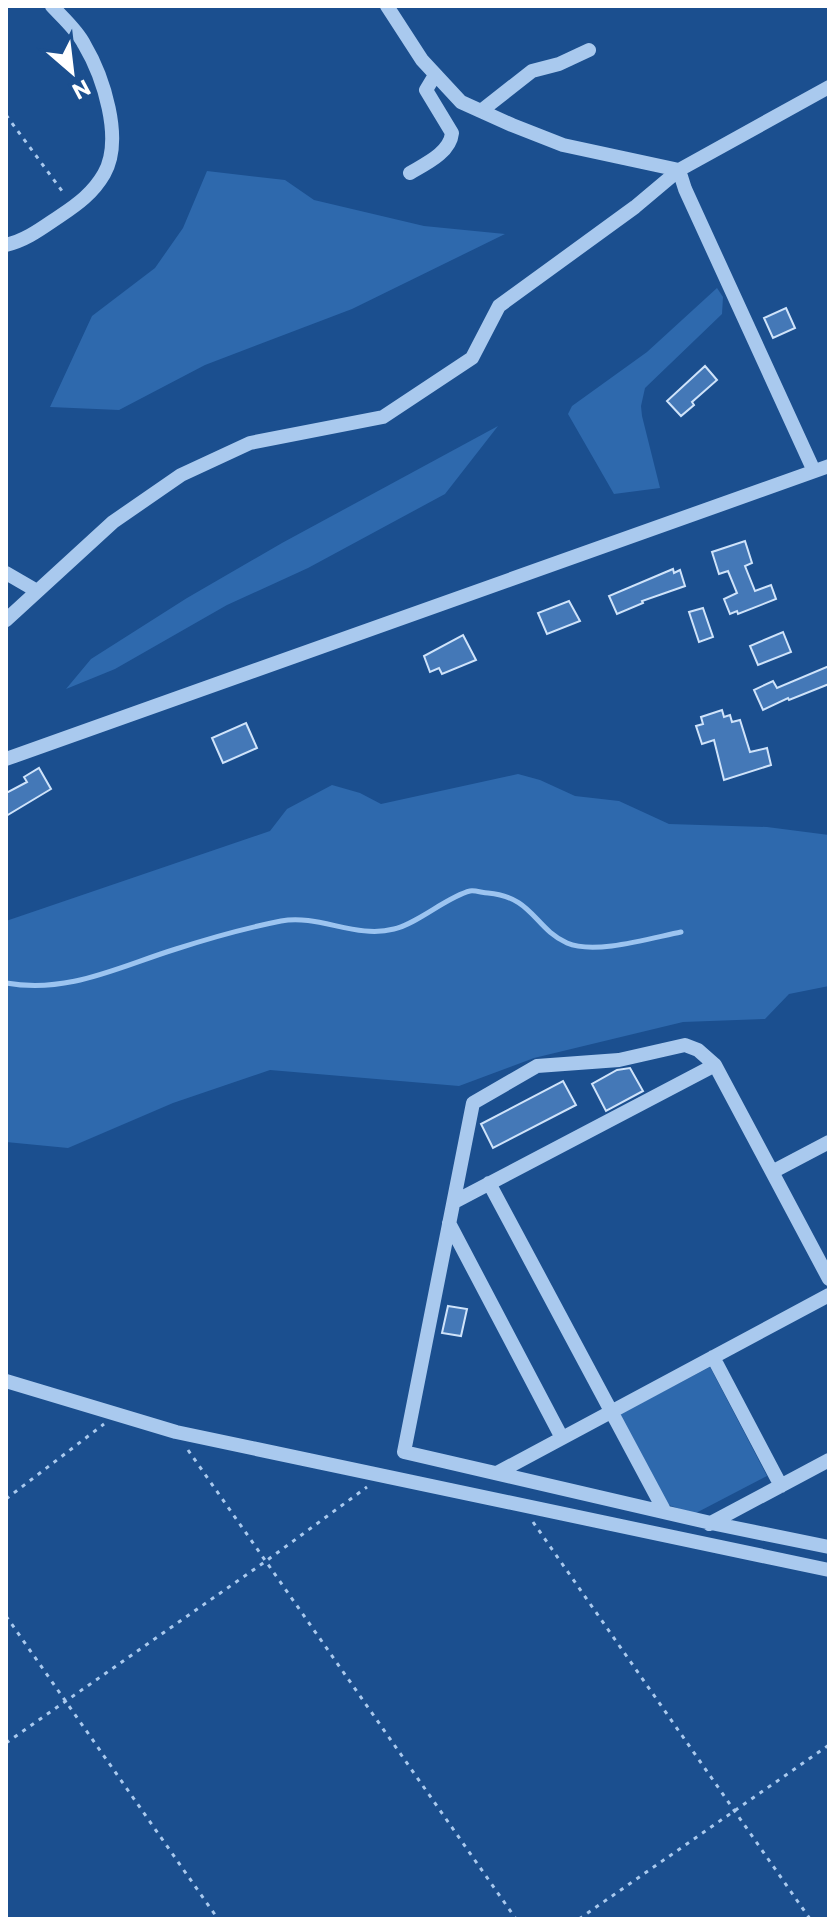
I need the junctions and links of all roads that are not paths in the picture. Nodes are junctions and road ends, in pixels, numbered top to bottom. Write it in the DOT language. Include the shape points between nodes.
graph roads {
  1 [pos="52,6"];
  2 [pos="387,6"];
  3 [pos="589,50"];
  4 [pos="435,75"];
  5 [pos="829,87"];
  6 [pos="481,111"];
  7 [pos="679,170"];
  8 [pos="410,173"];
  9 [pos="6,245"];
  10 [pos="829,466"];
  11 [pos="814,471"];
  12 [pos="6,573"];
  13 [pos="37,591"];
  14 [pos="6,620"];
  15 [pos="6,759"];
  16 [pos="715,1065"];
  17 [pos="829,1142"];
  18 [pos="772,1172"];
  19 [pos="489,1183"];
  20 [pos="454,1202"];
  21 [pos="449,1223"];
  22 [pos="829,1279"];
  23 [pos="829,1295"];
  24 [pos="713,1357"];
  25 [pos="6,1381"];
  26 [pos="610,1413"];
  27 [pos="562,1438"];
  28 [pos="829,1460"];
  29 [pos="497,1473"];
  30 [pos="781,1486"];
  31 [pos="665,1512"];
  32 [pos="711,1523"];
  33 [pos="685,1537"];
  34 [pos="829,1547"];
  35 [pos="829,1570"];
  1 -- 9 [label="street" via="83,41 100,76 111,124 111,153 88,196 23,241"];
  2 -- 4 [label="street"];
  3 -- 6 [label="street" via="532,71"];
  4 -- 6 [label="street" via="461,102"];
  4 -- 8 [label="street" via="426,90 452,133 451,141"];
  5 -- 7 [label="street"];
  6 -- 7 [label="street" via="563,145"];
  7 -- 11 [label="street"];
  7 -- 13 [label="street" via="499,306 472,358 383,417 250,443 181,475 113,522"];
  10 -- 11 [label="street"];
  11 -- 15 [label="street"];
  12 -- 13 [label="street"];
  13 -- 14 [label="street"];
  16 -- 18 [label="street"];
  16 -- 19 [label="street"];
  16 -- 20 [label="street" via="685,1045 619,1060 537,1066 473,1103"];
  17 -- 18 [label="street"];
  18 -- 22 [label="street"];
  19 -- 20 [label="street"];
  19 -- 26 [label="street"];
  20 -- 21 [label="street"];
  21 -- 27 [label="street"];
  21 -- 29 [label="street" via="404,1452"];
  23 -- 24 [label="street"];
  24 -- 26 [label="street"];
  24 -- 30 [label="street"];
  25 -- 33 [label="street" via="176,1432"];
  26 -- 27 [label="street"];
  26 -- 31 [label="street"];
  27 -- 29 [label="street"];
  28 -- 30 [label="street"];
  29 -- 31 [label="street"];
  30 -- 32 [label="street"];
  31 -- 32 [label="street"];
  32 -- 33 [label="street"];
  32 -- 34 [label="street"];
  33 -- 35 [label="street"];
}
